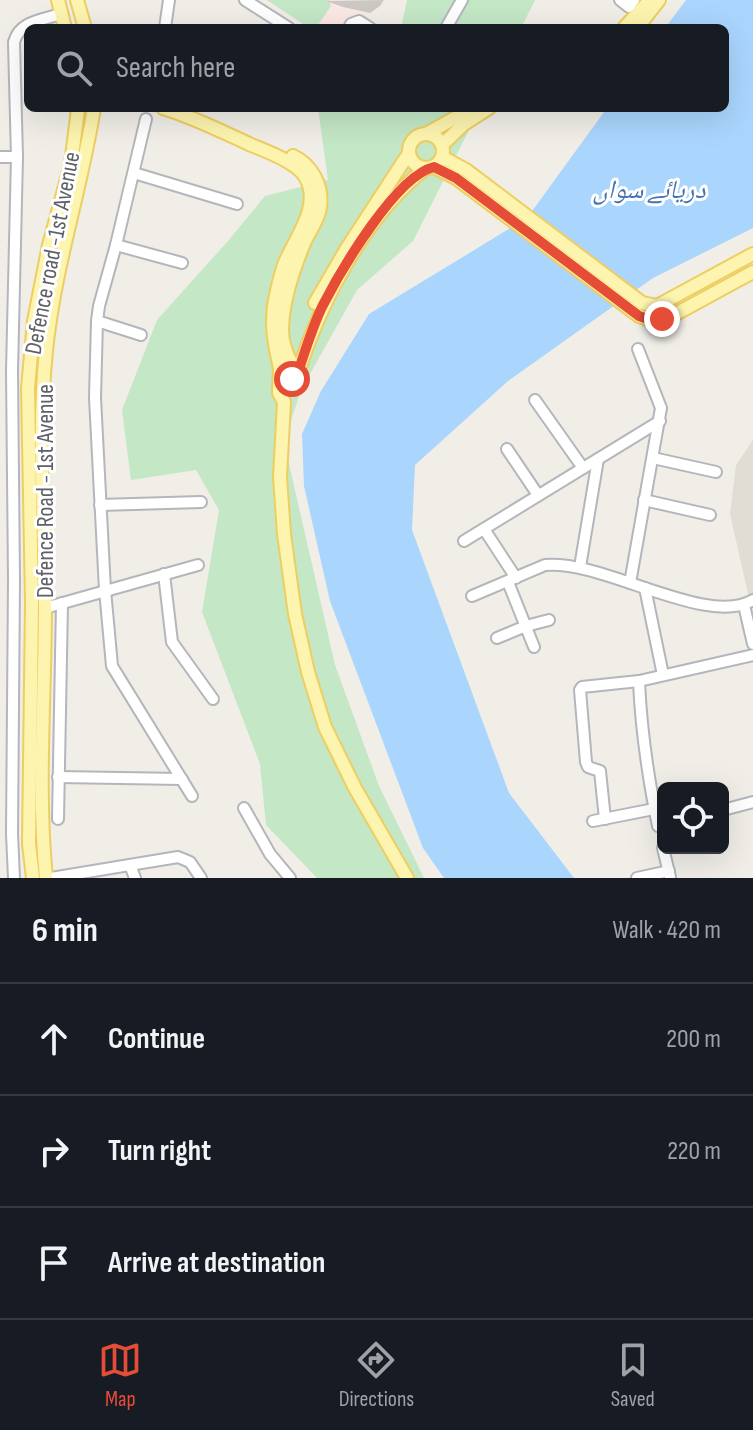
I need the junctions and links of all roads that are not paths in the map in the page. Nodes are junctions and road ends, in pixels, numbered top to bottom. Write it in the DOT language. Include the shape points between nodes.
graph roads {
  1 [pos="77,0"];
  2 [pos="169,0"];
  3 [pos="245,0"];
  4 [pos="462,0"];
  5 [pos="620,0"];
  6 [pos="634,0"];
  7 [pos="650,0"];
  8 [pos="659,0"];
  9 [pos="58,6"];
  10 [pos="28,24"];
  11 [pos="84,24"];
  12 [pos="166,24"];
  13 [pos="283,24"];
  14 [pos="448,24"];
  15 [pos="628,24"];
  16 [pos="641,24"];
  17 [pos="24,27"];
  18 [pos="78,112"];
  19 [pos="93,112"];
  20 [pos="174,112"];
  21 [pos="193,112"];
  22 [pos="466,112"];
  23 [pos="483,112"];
  24 [pos="146,119"];
  25 [pos="426,134"];
  26 [pos="409,153"];
  27 [pos="0,157"];
  28 [pos="17,157"];
  29 [pos="436,159"];
  30 [pos="134,173"];
  31 [pos="237,204"];
  32 [pos="116,245"];
  33 [pos="753,254"];
  34 [pos="182,263"];
  35 [pos="753,272"];
  36 [pos="640,309"];
  37 [pos="97,321"];
  38 [pos="141,335"];
  39 [pos="638,349"];
  40 [pos="289,369"];
  41 [pos="535,400"];
  42 [pos="660,421"];
  43 [pos="507,449"];
  44 [pos="653,458"];
  45 [pos="598,459"];
  46 [pos="583,468"];
  47 [pos="716,472"];
  48 [pos="538,495"];
  49 [pos="644,500"];
  50 [pos="201,502"];
  51 [pos="100,505"];
  52 [pos="710,515"];
  53 [pos="484,529"];
  54 [pos="0,537"];
  55 [pos="14,537"];
  56 [pos="464,541"];
  57 [pos="30,555"];
  58 [pos="45,556"];
  59 [pos="198,565"];
  60 [pos="580,567"];
  61 [pos="164,574"];
  62 [pos="512,580"];
  63 [pos="630,583"];
  64 [pos="645,588"];
  65 [pos="105,590"];
  66 [pos="472,596"];
  67 [pos="748,602"];
  68 [pos="62,603"];
  69 [pos="45,608"];
  70 [pos="549,620"];
  71 [pos="526,626"];
  72 [pos="497,638"];
  73 [pos="753,644"];
  74 [pos="534,647"];
  75 [pos="753,655"];
  76 [pos="663,675"];
  77 [pos="639,681"];
  78 [pos="213,699"];
  79 [pos="58,777"];
  80 [pos="182,779"];
  81 [pos="192,796"];
  82 [pos="753,802"];
  83 [pos="244,808"];
  84 [pos="729,808"];
  85 [pos="654,809"];
  86 [pos="657,816"];
  87 [pos="58,819"];
  88 [pos="605,819"];
  89 [pos="593,821"];
  90 [pos="665,854"];
  91 [pos="130,865"];
  92 [pos="670,875"];
  93 [pos="14,878"];
  94 [pos="33,878"];
  95 [pos="54,878"];
  96 [pos="135,878"];
  97 [pos="201,878"];
  98 [pos="290,878"];
  99 [pos="407,878"];
  100 [pos="637,878"];
  1 -- 11 [label="main road"];
  2 -- 12 [label="street"];
  3 -- 13 [label="street"];
  4 -- 14 [label="street"];
  5 -- 6 [label="street" via="629,7"];
  7 -- 15 [label="main road"];
  8 -- 16 [label="main road"];
  9 -- 10 [label="street"];
  17 -- 28 [label="street" via="14,42"];
  18 -- 57 [label="main road, Defence road -1st Avenue" via="71,164 34,321 28,388"];
  19 -- 58 [label="main road, Defence Road - 1st Avenue" via="46,349 41,412"];
  20 -- 40 [label="main road" via="299,168 307,179 308,211 284,266 273,309 272,326"];
  21 -- 40 [label="main road" via="298,159 314,174 321,195 319,214 297,260 282,330"];
  22 -- 25 [label="main road"];
  23 -- 29 [label="main road" via="464,124"];
  24 -- 30 [label="street"];
  25 -- 26 [label="main road" via="415,138"];
  25 -- 29 [label="main road" via="438,138"];
  26 -- 29 [label="main road" via="414,164"];
  26 -- 40 [label="main road" via="324,286"];
  27 -- 28 [label="street"];
  28 -- 55 [label="street"];
  29 -- 36 [label="main road"];
  29 -- 40 [label="main road" via="393,199 364,237"];
  30 -- 31 [label="street"];
  30 -- 32 [label="street"];
  32 -- 34 [label="street"];
  32 -- 37 [label="street"];
  33 -- 36 [label="main road" via="657,306"];
  35 -- 36 [label="main road" via="672,316 651,320"];
  37 -- 38 [label="street"];
  37 -- 51 [label="street"];
  39 -- 42 [label="street" via="661,408"];
  40 -- 99 [label="main road" via="279,393 284,402 280,477 295,614 308,672 325,727"];
  41 -- 46 [label="street"];
  42 -- 44 [label="street"];
  42 -- 45 [label="street"];
  43 -- 48 [label="street"];
  44 -- 47 [label="street"];
  44 -- 49 [label="street"];
  45 -- 46 [label="street"];
  45 -- 60 [label="street"];
  46 -- 48 [label="street"];
  48 -- 53 [label="street"];
  49 -- 52 [label="street"];
  49 -- 63 [label="street"];
  50 -- 51 [label="street"];
  51 -- 65 [label="street"];
  53 -- 56 [label="street"];
  53 -- 62 [label="street"];
  54 -- 55 [label="street"];
  55 -- 93 [label="street"];
  57 -- 58 [label="main road"];
  57 -- 94 [label="main road, Defence road -1st Avenue"];
  58 -- 69 [label="main road, Defence Road - 1st Avenue"];
  59 -- 61 [label="street"];
  60 -- 62 [label="street" via="545,565"];
  60 -- 63 [label="street"];
  61 -- 65 [label="street"];
  61 -- 78 [label="street" via="172,642"];
  62 -- 66 [label="street"];
  62 -- 71 [label="street"];
  63 -- 64 [label="street"];
  64 -- 67 [label="street" via="706,606"];
  64 -- 76 [label="street"];
  65 -- 68 [label="street"];
  65 -- 80 [label="street" via="112,666"];
  67 -- 73 [label="street"];
  68 -- 69 [label="street"];
  68 -- 79 [label="street"];
  69 -- 95 [label="main road, Defence Road - 1st Avenue" via="43,842"];
  70 -- 71 [label="street"];
  71 -- 72 [label="street"];
  71 -- 74 [label="street"];
  75 -- 76 [label="street"];
  76 -- 77 [label="street"];
  77 -- 85 [label="street"];
  77 -- 88 [label="street" via="580,690 586,762 600,771"];
  79 -- 80 [label="street"];
  79 -- 87 [label="street"];
  80 -- 81 [label="street"];
  82 -- 84 [label="street"];
  83 -- 98 [label="street"];
  85 -- 86 [label="street"];
  85 -- 88 [label="street"];
  88 -- 89 [label="street"];
  90 -- 92 [label="street"];
  91 -- 95 [label="street"];
  91 -- 96 [label="street"];
  91 -- 97 [label="street" via="178,857 190,862"];
  92 -- 100 [label="street"];
}
